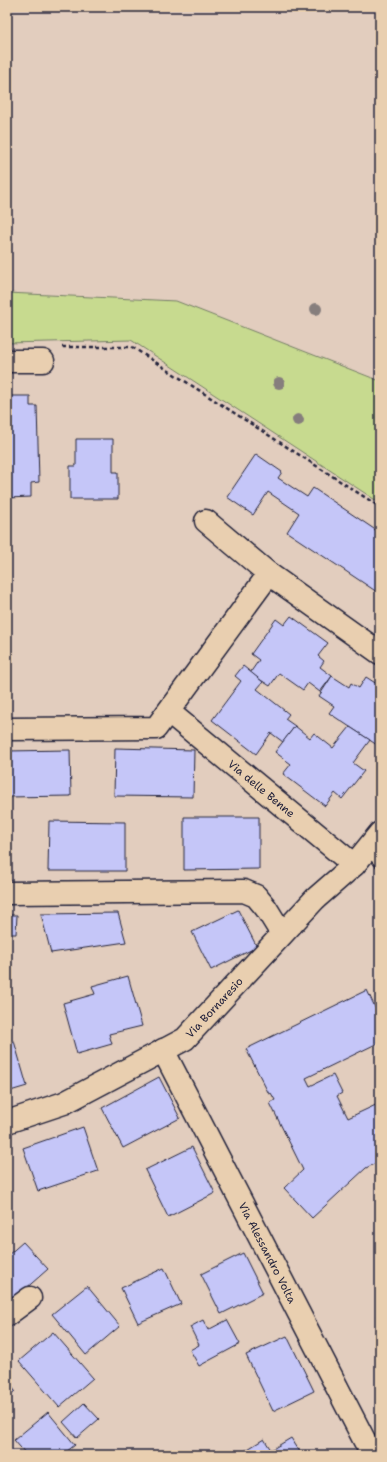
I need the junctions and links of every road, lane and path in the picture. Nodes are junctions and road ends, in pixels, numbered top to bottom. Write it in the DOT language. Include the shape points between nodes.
graph roads {
  1 [pos="50,354"];
  2 [pos="7,361"];
  3 [pos="380,507"];
  4 [pos="206,521"];
  5 [pos="269,574"];
  6 [pos="380,653"];
  7 [pos="169,712"];
  8 [pos="7,729"];
  9 [pos="376,848"];
  10 [pos="354,865"];
  11 [pos="7,893"];
  12 [pos="282,934"];
  13 [pos="163,1050"];
  14 [pos="7,1122"];
  15 [pos="30,1298"];
  16 [pos="7,1315"];
  17 [pos="372,1455"];
  1 -- 2 [label="street"];
  1 -- 3 [label="path" via="132,347"];
  4 -- 5 [label="street"];
  5 -- 6 [label="street"];
  5 -- 7 [label="street"];
  7 -- 8 [label="street" via="156,728"];
  7 -- 10 [label="street, Via delle Benne"];
  9 -- 10 [label="street, Via Bornaresio"];
  10 -- 12 [label="street, Via Bornaresio" via="315,899"];
  11 -- 12 [label="street" via="244,891 256,896"];
  12 -- 13 [label="street, Via Bornaresio" via="185,1039"];
  13 -- 14 [label="street, Via Bornaresio" via="64,1102"];
  13 -- 17 [label="street, Via Alessandro Volta"];
  15 -- 16 [label="street"];
}
